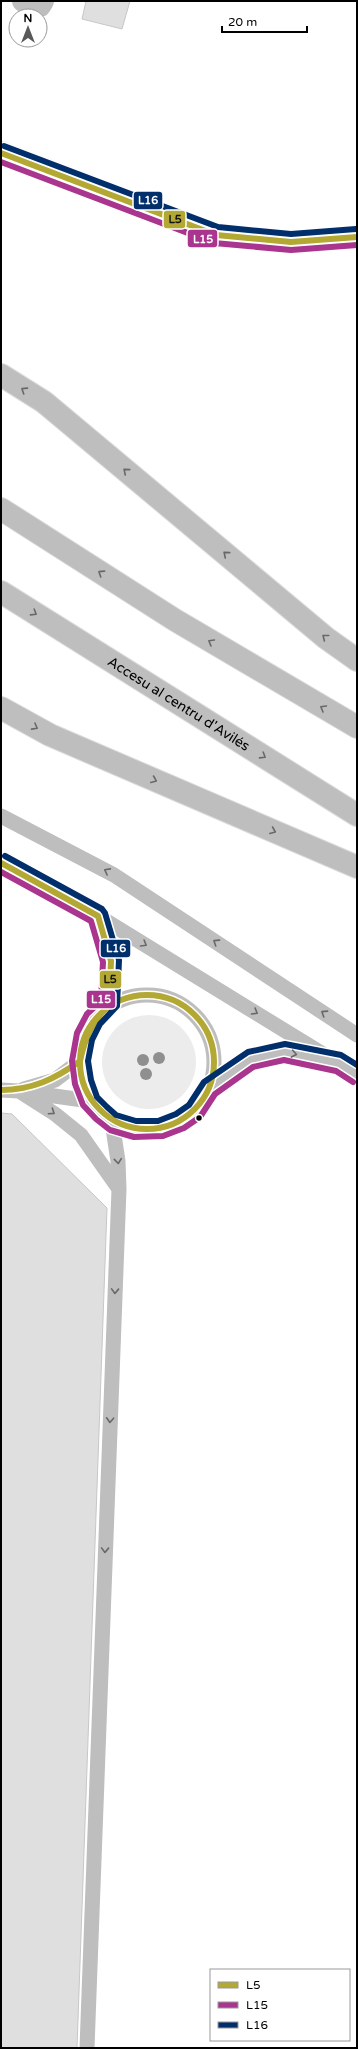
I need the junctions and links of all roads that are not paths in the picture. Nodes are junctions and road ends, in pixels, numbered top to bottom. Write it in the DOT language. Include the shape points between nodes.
graph roads {
  1 [pos="23,1"];
  2 [pos="43,1"];
  3 [pos="1,153"];
  4 [pos="357,237"];
  5 [pos="1,375"];
  6 [pos="1,508"];
  7 [pos="1,592"];
  8 [pos="357,660"];
  9 [pos="1,708"];
  10 [pos="357,727"];
  11 [pos="357,815"];
  12 [pos="1,816"];
  13 [pos="1,863"];
  14 [pos="357,866"];
  15 [pos="98,916"];
  16 [pos="109,1005"];
  17 [pos="357,1035"];
  18 [pos="80,1061"];
  19 [pos="339,1063"];
  20 [pos="357,1075"];
  21 [pos="209,1088"];
  22 [pos="1,1090"];
  23 [pos="19,1090"];
  24 [pos="90,1101"];
  25 [pos="112,1122"];
  26 [pos="119,1189"];
  27 [pos="87,2048"];
  1 -- 2 [label="main road" via="40,6"];
  3 -- 4 [label="main road" via="216,235 291,242"];
  8 -- 5 [label="main road, one-way" via="320,633 44,402"];
  10 -- 6 [label="main road, one-way" via="175,620"];
  7 -- 11 [label="main road, Accesu al centru d'Avilés, one-way"];
  9 -- 14 [label="main road, one-way" via="50,735"];
  17 -- 12 [label="lane, one-way" via="114,876"];
  13 -- 15 [label="lane"];
  15 -- 16 [label="lane" via="111,961"];
  15 -- 19 [label="lane, one-way"];
  16 -- 18 [label="lane" via="94,1019 84,1037"];
  16 -- 21 [label="lane" via="128,998 150,996 174,1000 196,1012 206,1027 212,1044 214,1066"];
  18 -- 23 [label="lane" via="55,1080"];
  18 -- 24 [label="lane" via="83,1082"];
  19 -- 20 [label="lane"];
  21 -- 19 [label="lane, one-way" via="250,1060 284,1052"];
  21 -- 25 [label="lane" via="195,1111 180,1121 160,1129 135,1129"];
  22 -- 23 [label="lane"];
  23 -- 24 [label="lane"];
  23 -- 26 [label="lane, one-way" via="81,1135"];
  24 -- 25 [label="lane"];
  25 -- 26 [label="lane, one-way"];
  26 -- 27 [label="lane, one-way"];
}
